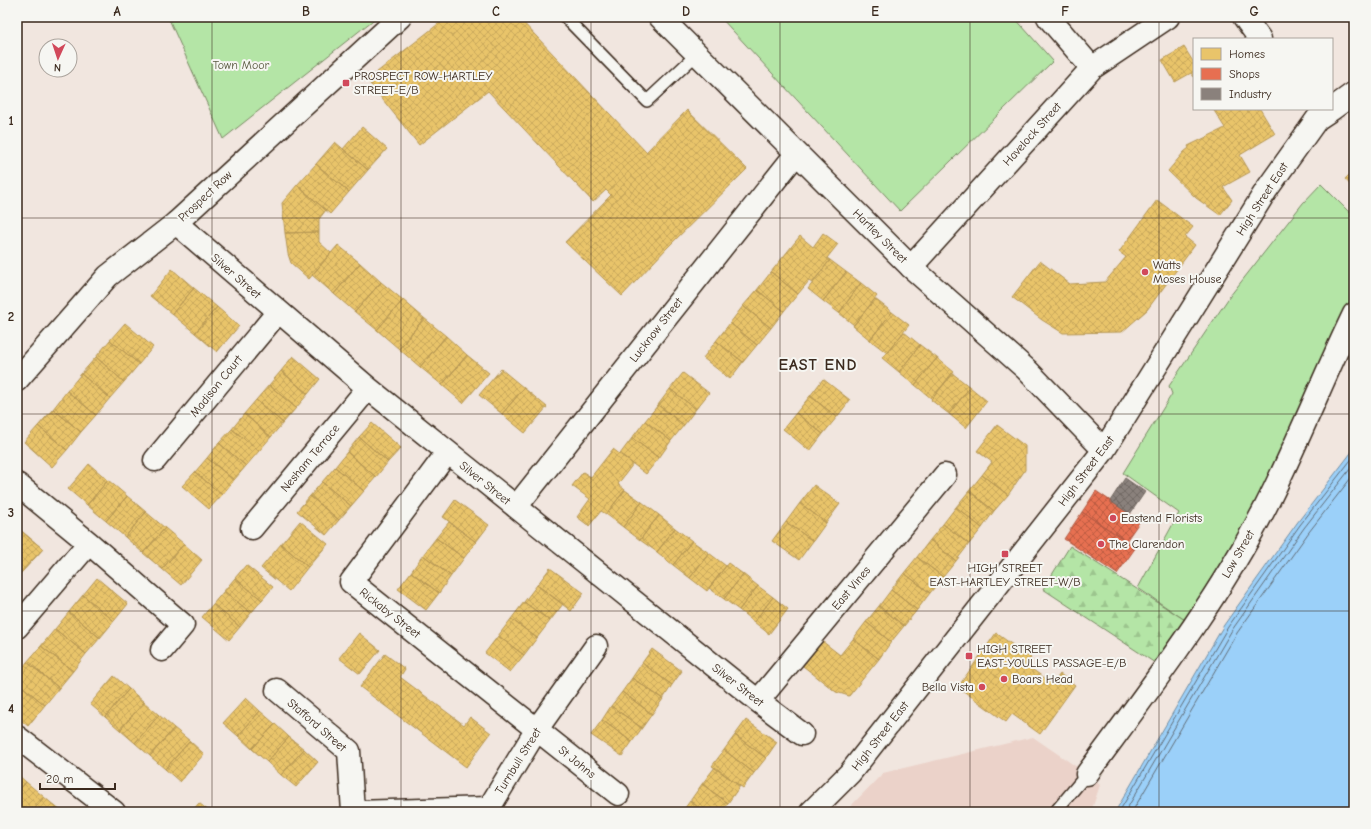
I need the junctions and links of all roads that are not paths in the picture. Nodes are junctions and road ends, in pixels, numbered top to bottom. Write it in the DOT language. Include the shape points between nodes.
graph roads {
  1 [pos="400,17"];
  2 [pos="565,17"];
  3 [pos="660,17"];
  4 [pos="1048,17"];
  5 [pos="1168,17"];
  6 [pos="1244,17"];
  7 [pos="1259,38"];
  8 [pos="697,54"];
  9 [pos="1092,68"];
  10 [pos="1354,93"];
  11 [pos="1333,105"];
  12 [pos="1322,112"];
  13 [pos="796,154"];
  14 [pos="176,223"];
  15 [pos="911,267"];
  16 [pos="278,312"];
  17 [pos="1354,314"];
  18 [pos="1348,343"];
  19 [pos="17,380"];
  20 [pos="368,388"];
  21 [pos="1104,450"];
  22 [pos="448,453"];
  23 [pos="155,460"];
  24 [pos="945,475"];
  25 [pos="17,484"];
  26 [pos="516,507"];
  27 [pos="252,528"];
  28 [pos="89,543"];
  29 [pos="17,627"];
  30 [pos="596,646"];
  31 [pos="162,650"];
  32 [pos="276,690"];
  33 [pos="758,701"];
  34 [pos="537,729"];
  35 [pos="802,734"];
  36 [pos="17,737"];
  37 [pos="1088,774"];
  38 [pos="618,794"];
  39 [pos="491,810"];
  40 [pos="114,812"];
  41 [pos="355,812"];
  42 [pos="811,812"];
  43 [pos="1055,812"];
  1 -- 14 [label="street, Prospect Row"];
  2 -- 8 [label="lane" via="647,101"];
  3 -- 8 [label="street, Hartley Street"];
  4 -- 9 [label="street"];
  5 -- 9 [label="street, Havelock Street"];
  6 -- 7 [label="street"];
  8 -- 13 [label="street, Hartley Street"];
  9 -- 15 [label="street, Havelock Street"];
  10 -- 11 [label="street, High Street East"];
  12 -- 21 [label="street, High Street East" via="1267,189"];
  13 -- 15 [label="street, Hartley Street"];
  13 -- 26 [label="street, Lucknow Street"];
  14 -- 16 [label="street, Silver Street"];
  14 -- 19 [label="street, Prospect Row" via="108,276"];
  15 -- 21 [label="street, Hartley Street" via="1027,370"];
  16 -- 20 [label="street, Silver Street"];
  16 -- 23 [label="street, Madison Court"];
  17 -- 18 [label="street, Low Street"];
  18 -- 37 [label="street, Low Street" via="1264,509 1221,584"];
  20 -- 22 [label="street, Silver Street"];
  20 -- 27 [label="street, Nesham Terrace"];
  21 -- 42 [label="street, High Street East" via="850,773"];
  22 -- 26 [label="street, Silver Street"];
  22 -- 34 [label="street, Rickaby Street" via="351,582"];
  24 -- 33 [label="street, East Vines"];
  25 -- 28 [label="street"];
  26 -- 33 [label="street, Silver Street"];
  28 -- 29 [label="street"];
  28 -- 31 [label="street" via="183,625"];
  30 -- 34 [label="street, Turnbull Street"];
  32 -- 41 [label="street, Stafford Street" via="348,751"];
  33 -- 35 [label="street, Silver Street"];
  34 -- 38 [label="street, St Johns"];
  34 -- 39 [label="street, Turnbull Street"];
  36 -- 40 [label="street"];
  37 -- 43 [label="lane"];
  39 -- 41 [label="street, Turnbull Street"];
}
